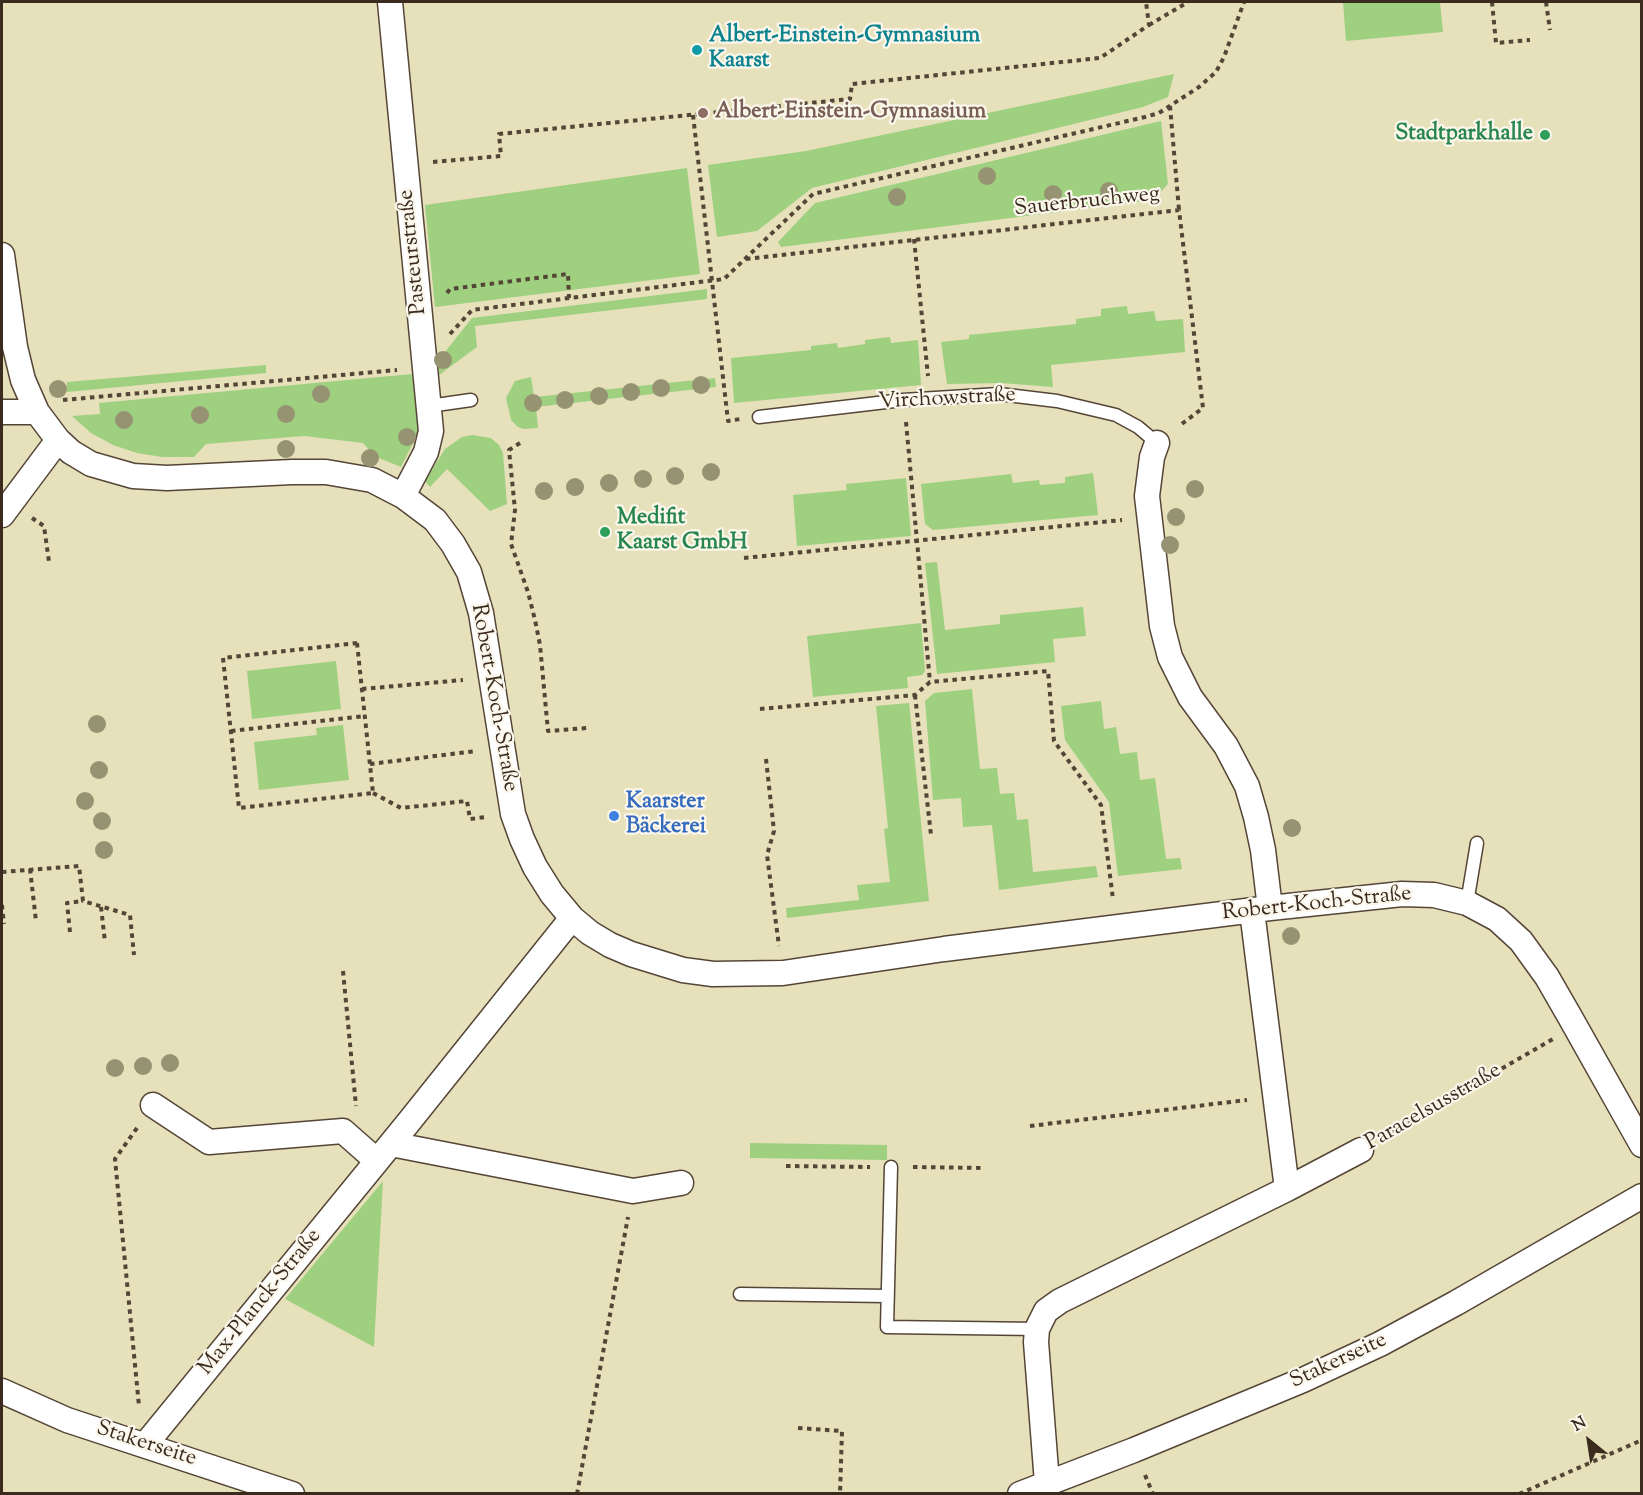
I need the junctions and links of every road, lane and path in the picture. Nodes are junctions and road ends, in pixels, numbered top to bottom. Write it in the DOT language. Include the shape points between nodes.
graph roads {
  1 [pos="390,2"];
  2 [pos="1146,2"];
  3 [pos="1188,2"];
  4 [pos="1244,2"];
  5 [pos="1492,2"];
  6 [pos="1546,2"];
  7 [pos="1149,25"];
  8 [pos="1550,30"];
  9 [pos="1530,40"];
  10 [pos="1170,106"];
  11 [pos="693,114"];
  12 [pos="406,164"];
  13 [pos="1179,210"];
  14 [pos="914,240"];
  15 [pos="2,255"];
  16 [pos="745,259"];
  17 [pos="712,280"];
  18 [pos="570,298"];
  19 [pos="420,313"];
  20 [pos="425,362"];
  21 [pos="931,398"];
  22 [pos="471,400"];
  23 [pos="903,400"];
  24 [pos="429,406"];
  25 [pos="2,412"];
  26 [pos="37,412"];
  27 [pos="759,417"];
  28 [pos="728,421"];
  29 [pos="58,440"];
  30 [pos="520,443"];
  31 [pos="1157,443"];
  32 [pos="403,496"];
  33 [pos="6,509"];
  34 [pos="1149,517"];
  35 [pos="918,539"];
  36 [pos="744,558"];
  37 [pos="49,562"];
  38 [pos="492,676"];
  39 [pos="930,682"];
  40 [pos="362,689"];
  41 [pos="915,694"];
  42 [pos="760,709"];
  43 [pos="365,716"];
  44 [pos="587,728"];
  45 [pos="231,731"];
  46 [pos="502,748"];
  47 [pos="766,759"];
  48 [pos="370,764"];
  49 [pos="373,793"];
  50 [pos="513,814"];
  51 [pos="931,835"];
  52 [pos="1477,843"];
  53 [pos="30,869"];
  54 [pos="2,872"];
  55 [pos="84,901"];
  56 [pos="1467,903"];
  57 [pos="2,905"];
  58 [pos="101,907"];
  59 [pos="1261,909"];
  60 [pos="572,918"];
  61 [pos="36,921"];
  62 [pos="4,924"];
  63 [pos="1116,927"];
  64 [pos="70,932"];
  65 [pos="105,942"];
  66 [pos="134,955"];
  67 [pos="343,971"];
  68 [pos="783,974"];
  69 [pos="1570,1017"];
  70 [pos="1274,1096"];
  71 [pos="153,1105"];
  72 [pos="1030,1126"];
  73 [pos="352,1138"];
  74 [pos="1641,1145"];
  75 [pos="1361,1150"];
  76 [pos="384,1152"];
  77 [pos="891,1167"];
  78 [pos="681,1183"];
  79 [pos="1287,1189"];
  80 [pos="633,1191"];
  81 [pos="1641,1196"];
  82 [pos="740,1294"];
  83 [pos="888,1296"];
  84 [pos="1037,1329"];
  85 [pos="2,1391"];
  86 [pos="798,1428"];
  87 [pos="1641,1440"];
  88 [pos="145,1444"];
  89 [pos="1047,1483"];
  90 [pos="292,1494"];
  91 [pos="577,1494"];
  92 [pos="840,1494"];
  93 [pos="1020,1494"];
  94 [pos="1519,1494"];
  1 -- 12 [label="street, Pasteurstraße"];
  2 -- 7 [label="path"];
  3 -- 7 [label="path"];
  4 -- 10 [label="path" via="1216,72"];
  5 -- 9 [label="path" via="1496,43"];
  6 -- 8 [label="path"];
  7 -- 11 [label="path" via="1100,58 852,84 850,99"];
  10 -- 13 [label="path"];
  10 -- 16 [label="path" via="1145,117 813,194"];
  11 -- 12 [label="path" via="499,134 501,156"];
  11 -- 17 [label="path"];
  12 -- 19 [label="street, Pasteurstraße"];
  13 -- 14 [label="path, Sauerbruchweg"];
  13 -- 31 [label="path, Sauerbruchweg" via="1203,408"];
  14 -- 16 [label="path, Sauerbruchweg"];
  14 -- 21 [label="path"];
  15 -- 26 [label="street, Robert-Koch-Straße" via="15,347 23,380"];
  16 -- 17 [label="path" via="724,279"];
  17 -- 18 [label="path"];
  17 -- 28 [label="path"];
  18 -- 19 [label="path" via="568,274 450,289 435,310"];
  18 -- 20 [label="path" via="472,310"];
  19 -- 20 [label="street, Pasteurstraße"];
  20 -- 24 [label="street, Pasteurstraße"];
  20 -- 26 [label="path" via="410,369 57,400"];
  21 -- 23 [label="lane, Virchowstraße"];
  21 -- 31 [label="lane, Virchowstraße" via="999,394 1068,403 1121,417"];
  22 -- 24 [label="lane"];
  23 -- 27 [label="lane, Virchowstraße"];
  23 -- 35 [label="path"];
  24 -- 32 [label="street, Pasteurstraße" via="430,439"];
  25 -- 26 [label="street"];
  26 -- 29 [label="street, Robert-Koch-Straße"];
  29 -- 32 [label="street, Robert-Koch-Straße" via="91,464 133,476 326,472 372,480"];
  29 -- 33 [label="street"];
  30 -- 44 [label="path" via="508,450 514,510 511,544 528,592 540,645 548,731"];
  31 -- 34 [label="street" via="1148,475"];
  32 -- 38 [label="street, Robert-Koch-Straße" via="435,520 468,572 481,613"];
  33 -- 37 [label="path" via="44,526"];
  34 -- 35 [label="path"];
  34 -- 59 [label="street" via="1162,626 1170,657 1190,697 1226,746 1256,817 1263,850"];
  35 -- 36 [label="path"];
  35 -- 39 [label="path"];
  38 -- 40 [label="path"];
  38 -- 46 [label="street, Robert-Koch-Straße"];
  39 -- 41 [label="path"];
  39 -- 63 [label="path" via="1048,671 1054,741 1101,805"];
  40 -- 43 [label="path"];
  40 -- 45 [label="path" via="357,643 223,658"];
  41 -- 42 [label="path"];
  41 -- 51 [label="path"];
  43 -- 45 [label="path"];
  43 -- 48 [label="path"];
  45 -- 49 [label="path" via="239,808"];
  46 -- 48 [label="path"];
  46 -- 50 [label="street, Robert-Koch-Straße"];
  47 -- 68 [label="path" via="774,831 767,855"];
  48 -- 49 [label="path"];
  49 -- 50 [label="path" via="400,808 467,801 470,819"];
  50 -- 60 [label="street, Robert-Koch-Straße" via="535,867"];
  52 -- 56 [label="lane"];
  53 -- 54 [label="path"];
  53 -- 55 [label="path" via="79,866"];
  53 -- 61 [label="path"];
  55 -- 58 [label="path"];
  55 -- 64 [label="path" via="67,903"];
  56 -- 59 [label="street, Robert-Koch-Straße" via="1434,895 1402,894"];
  56 -- 69 [label="street, Robert-Koch-Straße" via="1497,919 1521,941"];
  57 -- 62 [label="path"];
  58 -- 65 [label="path"];
  58 -- 66 [label="path" via="130,915"];
  59 -- 63 [label="street, Robert-Koch-Straße"];
  59 -- 70 [label="street"];
  60 -- 68 [label="street, Robert-Koch-Straße" via="610,945 683,970"];
  60 -- 76 [label="street, Max-Planck-Straße"];
  63 -- 68 [label="street, Robert-Koch-Straße" via="944,948"];
  67 -- 73 [label="path" via="358,1128"];
  69 -- 74 [label="street, Robert-Koch-Straße"];
  69 -- 75 [label="path, Paracelsusstraße" via="1557,1025 1555,1038"];
  70 -- 72 [label="path"];
  70 -- 79 [label="street"];
  71 -- 73 [label="street" via="209,1142 344,1131"];
  71 -- 88 [label="path" via="115,1160"];
  73 -- 76 [label="street"];
  75 -- 79 [label="street, Paracelsusstraße"];
  76 -- 80 [label="street"];
  76 -- 88 [label="street, Max-Planck-Straße"];
  77 -- 83 [label="lane"];
  78 -- 80 [label="street"];
  79 -- 84 [label="street, Paracelsusstraße" via="1060,1300 1046,1311"];
  80 -- 91 [label="path"];
  81 -- 89 [label="street, Stakerseite" via="1380,1344 1303,1380"];
  82 -- 83 [label="lane"];
  83 -- 84 [label="lane" via="888,1328"];
  84 -- 89 [label="street"];
  85 -- 88 [label="street, Stakerseite" via="67,1420"];
  86 -- 92 [label="path" via="842,1431"];
  87 -- 94 [label="path"];
  88 -- 90 [label="street, Stakerseite"];
  89 -- 93 [label="street, Stakerseite"];
}
